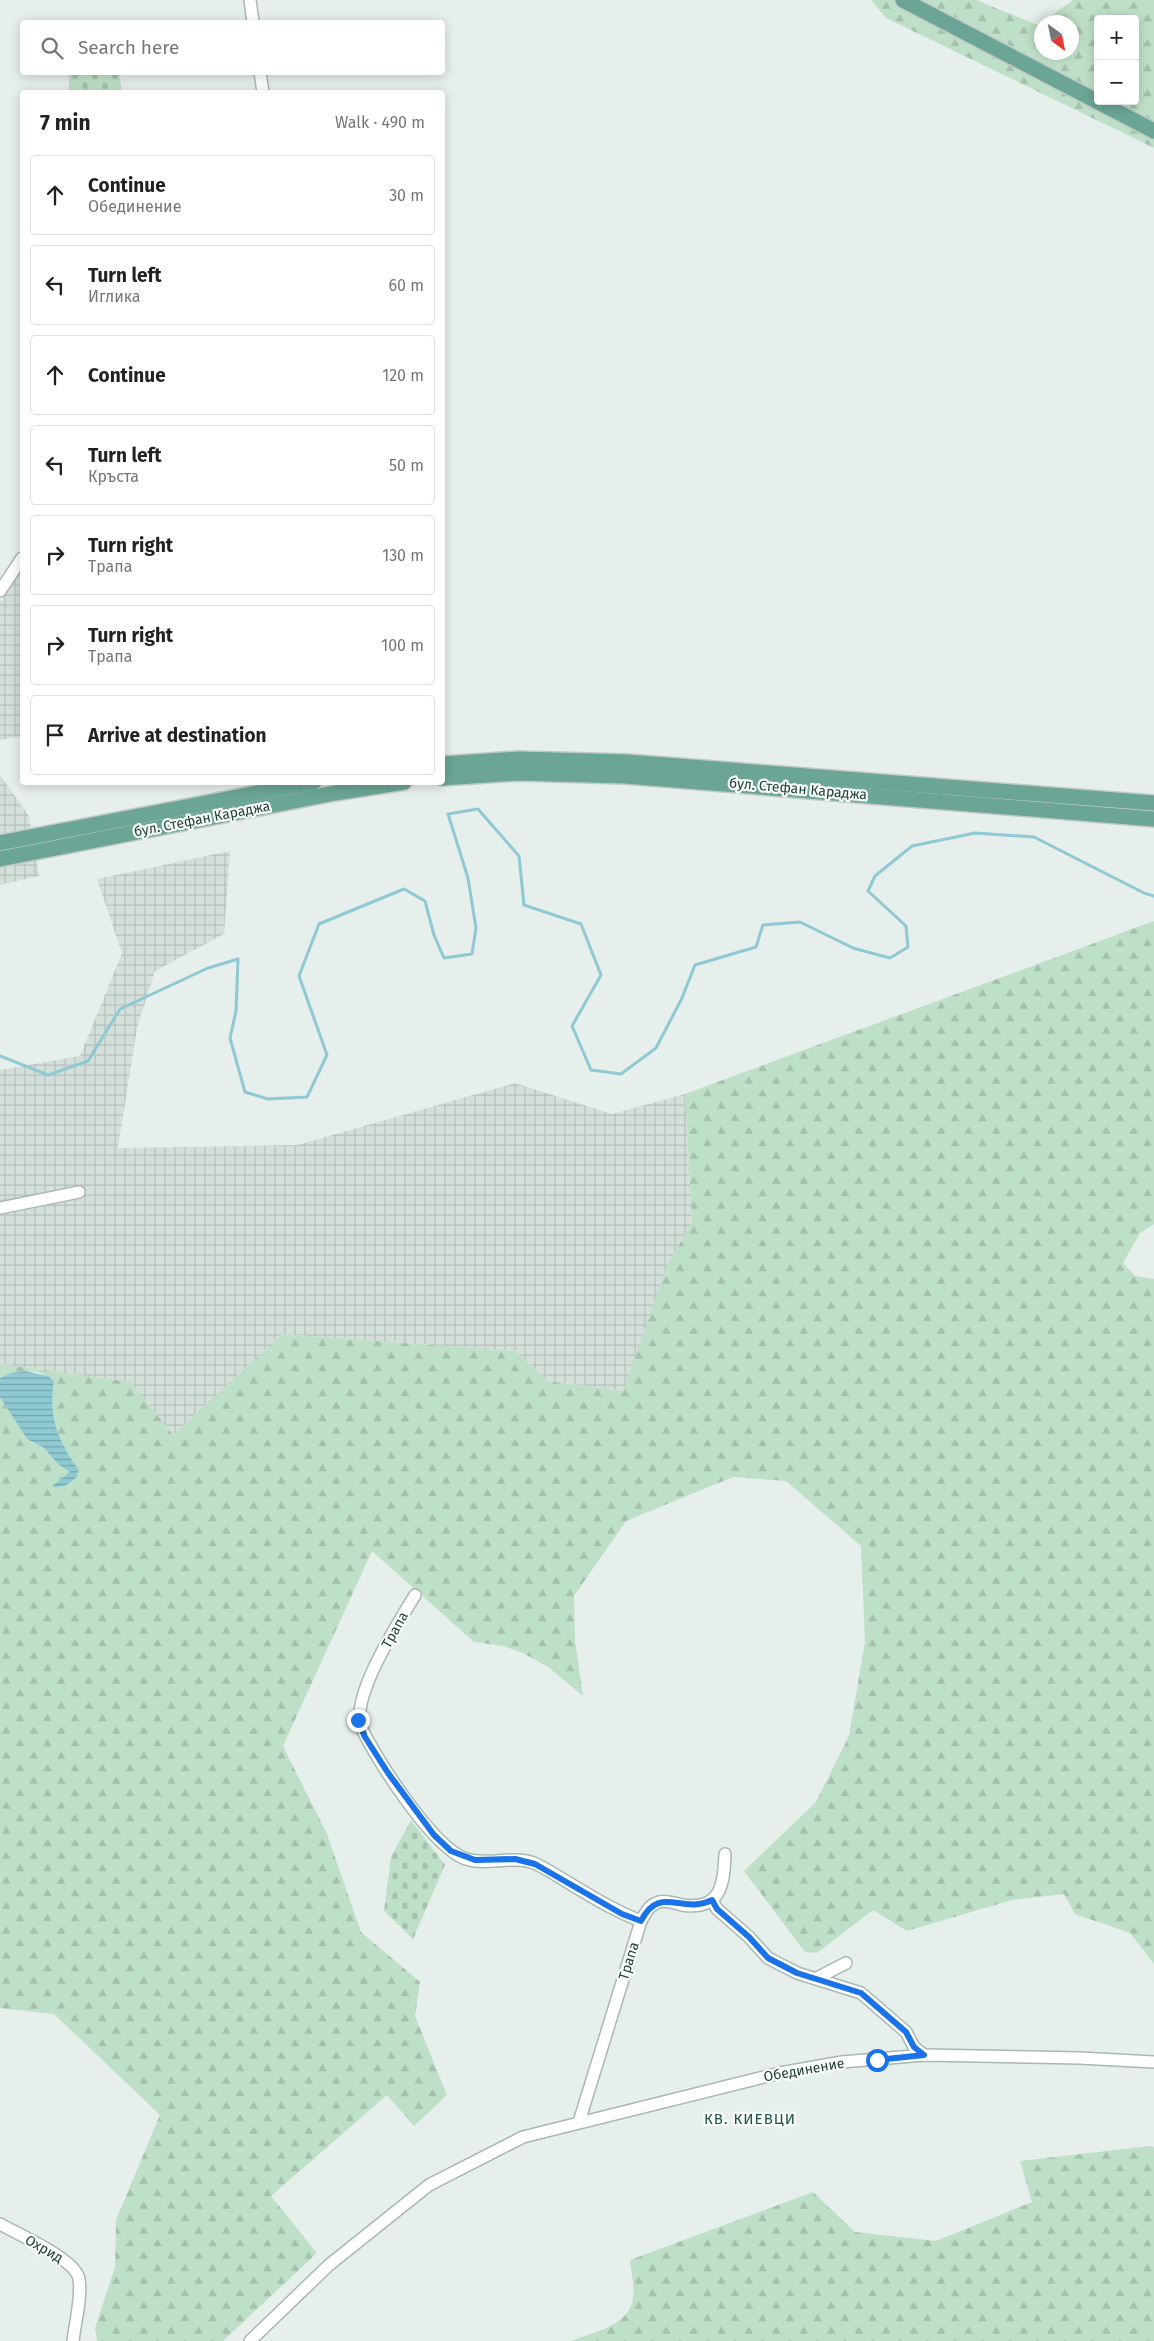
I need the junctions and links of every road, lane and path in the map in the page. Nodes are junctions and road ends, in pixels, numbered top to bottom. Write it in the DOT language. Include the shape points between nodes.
graph roads {
  1 [pos="250,0"];
  2 [pos="903,0"];
  3 [pos="253,20"];
  4 [pos="260,75"];
  5 [pos="263,90"];
  6 [pos="1154,131"];
  7 [pos="20,561"];
  8 [pos="0,591"];
  9 [pos="445,764"];
  10 [pos="445,778"];
  11 [pos="299,785"];
  12 [pos="385,785"];
  13 [pos="1154,803"];
  14 [pos="1154,819"];
  15 [pos="0,843"];
  16 [pos="0,859"];
  17 [pos="79,1192"];
  18 [pos="0,1208"];
  19 [pos="415,1595"];
  20 [pos="725,1854"];
  21 [pos="712,1900"];
  22 [pos="641,1921"];
  23 [pos="846,1963"];
  24 [pos="817,1978"];
  25 [pos="924,2055"];
  26 [pos="1154,2062"];
  27 [pos="579,2122"];
  28 [pos="0,2224"];
  29 [pos="73,2341"];
  30 [pos="250,2341"];
  1 -- 3 [label="street"];
  2 -- 6 [label="main road"];
  4 -- 5 [label="street"];
  7 -- 8 [label="street"];
  9 -- 13 [label="main road, бул. Стефан Караджа" via="519,759 627,762"];
  10 -- 14 [label="main road, бул. Стефан Караджа" via="519,773 626,776"];
  11 -- 15 [label="main road, бул. Стефан Караджа"];
  12 -- 16 [label="main road, бул. Стефан Караджа"];
  17 -- 18 [label="street"];
  19 -- 22 [label="street, Трапа" via="359,1704 360,1727 388,1773 434,1835 451,1851 475,1860 515,1859 535,1864 622,1914"];
  20 -- 21 [label="street" via="721,1891"];
  21 -- 22 [label="street" via="691,1906 661,1901 648,1908"];
  21 -- 24 [label="street" via="717,1909 768,1958 797,1973"];
  22 -- 27 [label="street, Трапа"];
  23 -- 24 [label="street"];
  24 -- 25 [label="street" via="861,1993 906,2032 914,2047"];
  25 -- 26 [label="street, Обединение"];
  25 -- 27 [label="street, Обединение" via="842,2062 780,2073"];
  27 -- 30 [label="street" via="523,2137 429,2185 329,2265"];
  28 -- 29 [label="street, Охрид" via="75,2270 79,2287"];
}
